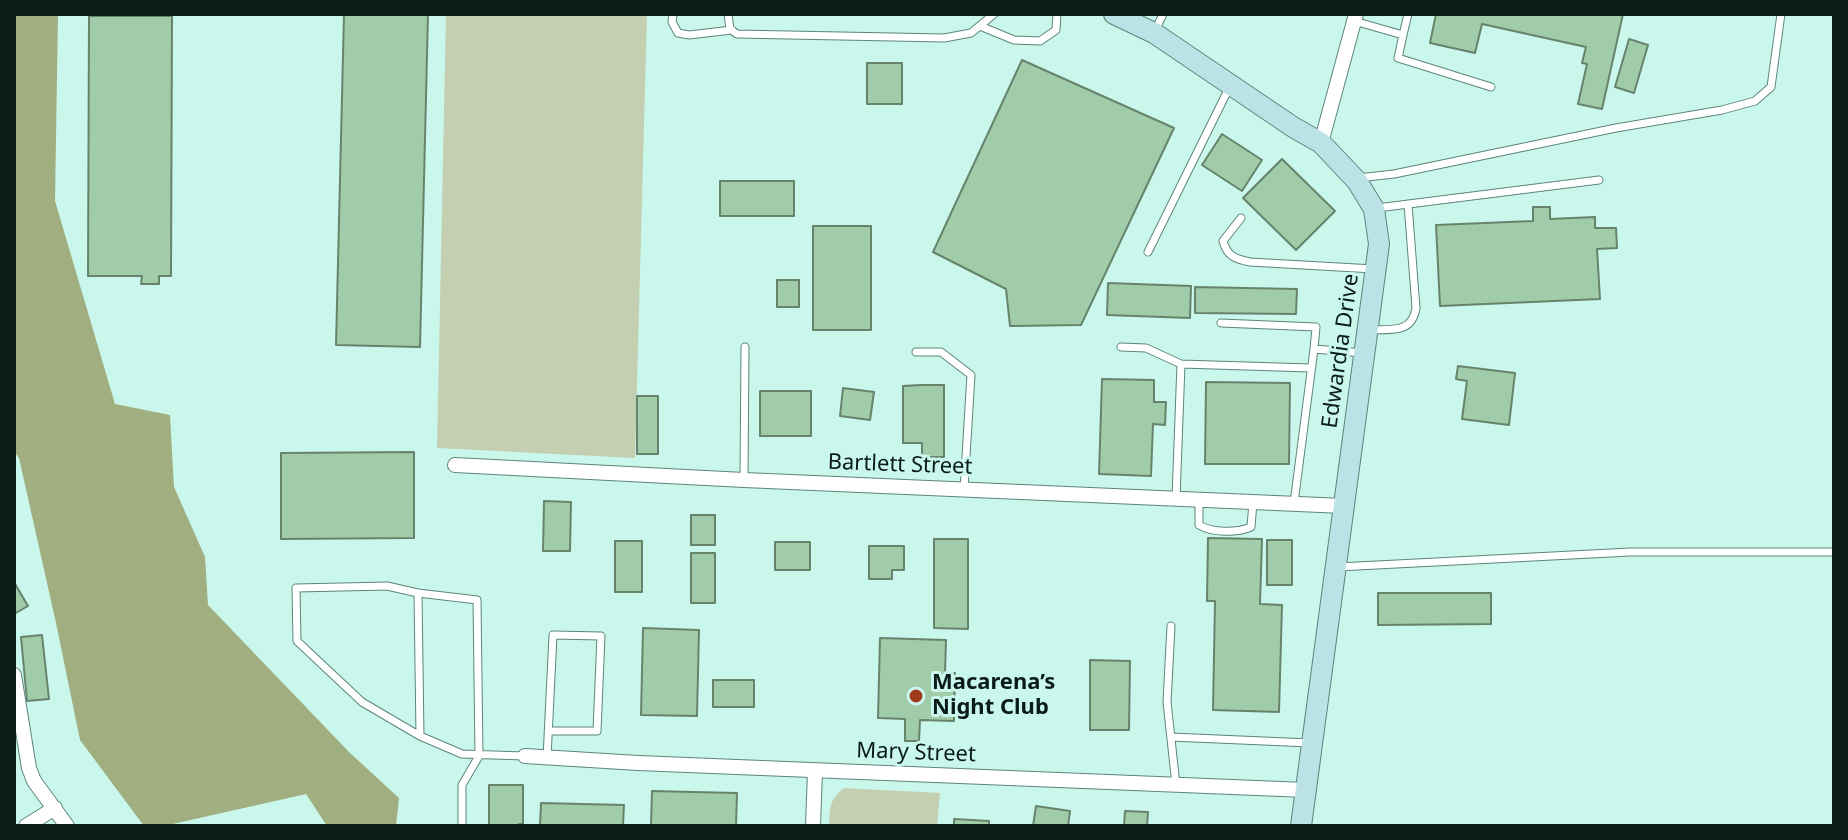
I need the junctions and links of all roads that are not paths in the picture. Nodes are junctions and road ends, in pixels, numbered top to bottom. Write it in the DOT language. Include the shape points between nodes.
graph roads {
  1 [pos="673,14"];
  2 [pos="728,14"];
  3 [pos="994,14"];
  4 [pos="1057,14"];
  5 [pos="1114,14"];
  6 [pos="1163,14"];
  7 [pos="1408,14"];
  8 [pos="1781,14"];
  9 [pos="1355,18"];
  10 [pos="980,26"];
  11 [pos="732,30"];
  12 [pos="1154,33"];
  13 [pos="1403,35"];
  14 [pos="1231,84"];
  15 [pos="1491,87"];
  16 [pos="1321,143"];
  17 [pos="1355,179"];
  18 [pos="1599,180"];
  19 [pos="1408,204"];
  20 [pos="1374,209"];
  21 [pos="1241,218"];
  22 [pos="1148,252"];
  23 [pos="1376,269"];
  24 [pos="1221,323"];
  25 [pos="1368,330"];
  26 [pos="745,347"];
  27 [pos="1121,347"];
  28 [pos="1314,349"];
  29 [pos="916,352"];
  30 [pos="1365,353"];
  31 [pos="1181,364"];
  32 [pos="1311,368"];
  33 [pos="455,465"];
  34 [pos="744,480"];
  35 [pos="964,489"];
  36 [pos="1176,498"];
  37 [pos="1199,499"];
  38 [pos="1253,502"];
  39 [pos="1294,503"];
  40 [pos="1344,506"];
  41 [pos="1834,552"];
  42 [pos="1336,567"];
  43 [pos="418,593"];
  44 [pos="1171,626"];
  45 [pos="14,675"];
  46 [pos="549,731"];
  47 [pos="420,736"];
  48 [pos="1171,737"];
  49 [pos="1312,743"];
  50 [pos="479,756"];
  51 [pos="525,756"];
  52 [pos="547,758"];
  53 [pos="815,771"];
  54 [pos="1176,785"];
  55 [pos="1306,790"];
  56 [pos="55,808"];
  57 [pos="26,826"];
  58 [pos="67,826"];
  59 [pos="462,826"];
  60 [pos="813,826"];
  61 [pos="1301,826"];
  1 -- 11 [label="lane" via="678,33"];
  2 -- 11 [label="lane"];
  3 -- 10 [label="lane"];
  4 -- 10 [label="lane" via="1056,30 1040,41 1014,40"];
  5 -- 12 [label="main road, Edwardia Drive"];
  6 -- 12 [label="lane"];
  7 -- 13 [label="lane"];
  8 -- 17 [label="lane" via="1771,87 1755,101"];
  9 -- 13 [label="lane"];
  9 -- 16 [label="street"];
  10 -- 11 [label="lane" via="944,38"];
  12 -- 14 [label="main road, Edwardia Drive"];
  13 -- 15 [label="lane" via="1398,58"];
  14 -- 16 [label="main road, Edwardia Drive"];
  14 -- 22 [label="lane"];
  16 -- 17 [label="main road, Edwardia Drive"];
  17 -- 20 [label="main road, Edwardia Drive"];
  18 -- 19 [label="lane"];
  19 -- 20 [label="lane"];
  19 -- 25 [label="lane" via="1414,317 1398,329"];
  20 -- 23 [label="main road, Edwardia Drive"];
  21 -- 23 [label="lane" via="1223,241 1234,258"];
  23 -- 25 [label="main road, Edwardia Drive"];
  24 -- 28 [label="lane" via="1316,327"];
  25 -- 30 [label="main road, Edwardia Drive"];
  26 -- 34 [label="lane"];
  27 -- 31 [label="lane" via="1146,348"];
  28 -- 30 [label="lane"];
  28 -- 32 [label="lane"];
  29 -- 35 [label="lane" via="941,352 971,375"];
  30 -- 40 [label="main road, Edwardia Drive"];
  31 -- 32 [label="lane"];
  31 -- 36 [label="lane"];
  32 -- 39 [label="lane"];
  33 -- 34 [label="street, Bartlett Street"];
  34 -- 35 [label="street, Bartlett Street"];
  35 -- 36 [label="street, Bartlett Street"];
  36 -- 37 [label="street, Bartlett Street"];
  37 -- 38 [label="street, Bartlett Street"];
  37 -- 38 [label="lane" via="1199,525 1226,531 1251,527"];
  38 -- 39 [label="street, Bartlett Street"];
  39 -- 40 [label="street, Bartlett Street"];
  40 -- 42 [label="main road, Edwardia Drive"];
  41 -- 42 [label="lane" via="1630,552"];
  42 -- 49 [label="main road, Edwardia Drive"];
  43 -- 47 [label="lane"];
  43 -- 47 [label="lane" via="387,586 296,588 297,641 362,702"];
  43 -- 50 [label="lane" via="477,600"];
  44 -- 48 [label="lane"];
  45 -- 56 [label="street" via="29,768"];
  46 -- 46 [label="lane" via="597,731 601,636 553,635"];
  46 -- 52 [label="lane"];
  47 -- 50 [label="lane"];
  48 -- 49 [label="lane"];
  48 -- 54 [label="lane"];
  49 -- 55 [label="main road, Edwardia Drive"];
  50 -- 51 [label="lane"];
  50 -- 59 [label="lane" via="462,785"];
  51 -- 52 [label="street, Mary Street"];
  52 -- 53 [label="street, Mary Street"];
  53 -- 54 [label="street, Mary Street"];
  53 -- 60 [label="street"];
  54 -- 55 [label="street, Mary Street"];
  55 -- 61 [label="main road, Edwardia Drive"];
  56 -- 57 [label="street"];
  56 -- 58 [label="street"];
}
